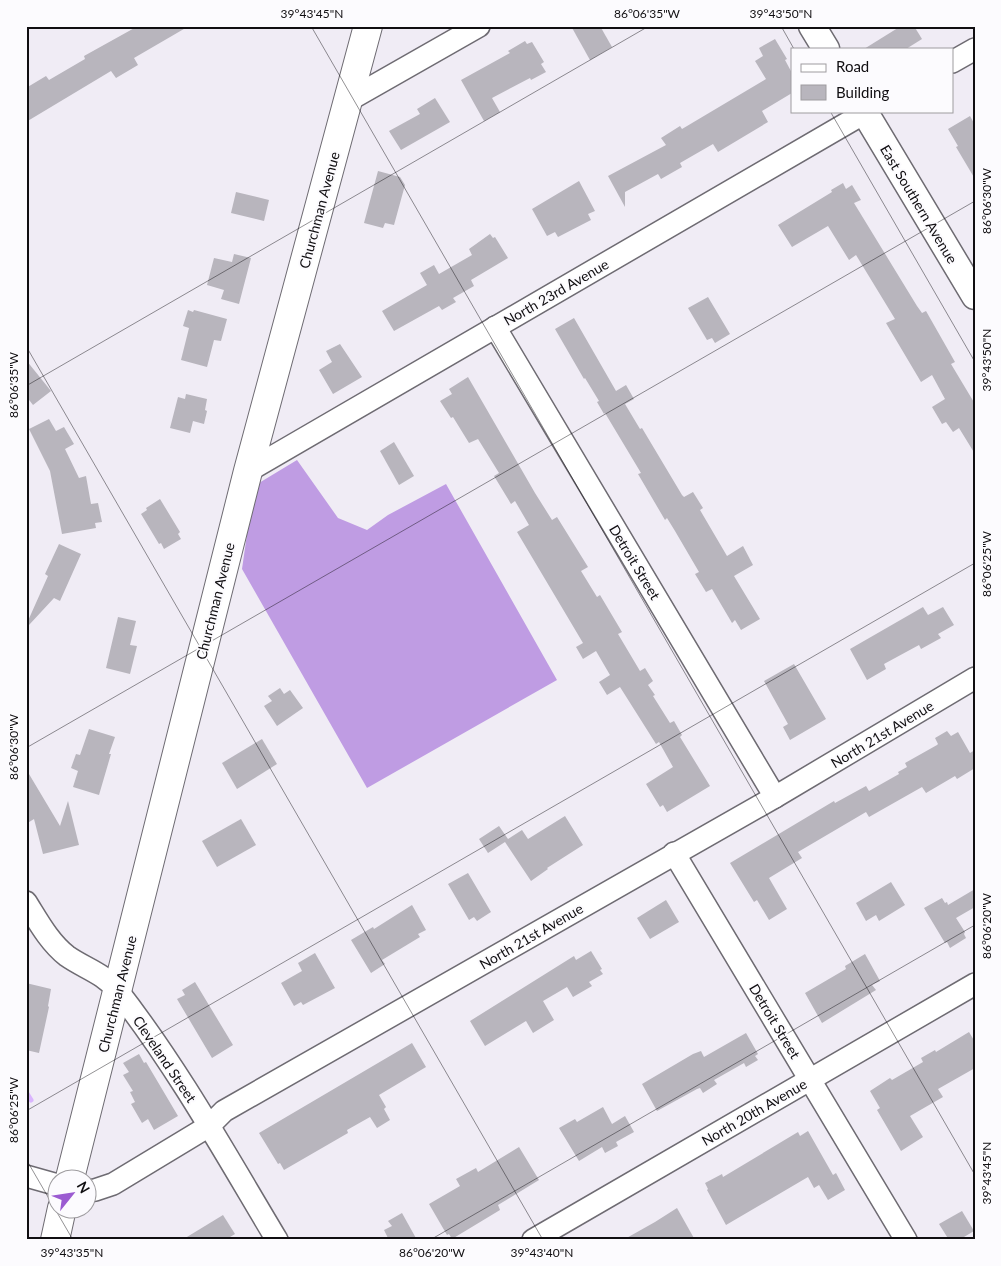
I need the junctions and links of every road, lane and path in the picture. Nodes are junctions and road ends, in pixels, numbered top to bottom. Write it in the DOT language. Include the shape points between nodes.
graph roads {
  1 [pos="368,26"];
  2 [pos="479,26"];
  3 [pos="812,26"];
  4 [pos="825,48"];
  5 [pos="975,49"];
  6 [pos="954,61"];
  7 [pos="349,100"];
  8 [pos="865,112"];
  9 [pos="975,296"];
  10 [pos="495,327"];
  11 [pos="248,471"];
  12 [pos="975,678"];
  13 [pos="775,797"];
  14 [pos="674,853"];
  15 [pos="26,902"];
  16 [pos="975,984"];
  17 [pos="117,991"];
  18 [pos="810,1079"];
  19 [pos="210,1126"];
  20 [pos="73,1168"];
  21 [pos="26,1176"];
  22 [pos="48,1182"];
  23 [pos="98,1189"];
  24 [pos="60,1218"];
  25 [pos="55,1240"];
  26 [pos="277,1240"];
  27 [pos="533,1240"];
  28 [pos="906,1240"];
  1 -- 7 [label="main road, Churchman Avenue"];
  2 -- 7 [label="street"];
  3 -- 4 [label="street"];
  5 -- 6 [label="street"];
  7 -- 11 [label="main road, Churchman Avenue"];
  8 -- 9 [label="street, East Southern Avenue"];
  8 -- 10 [label="street, North 23rd Avenue"];
  10 -- 11 [label="street, North 23rd Avenue"];
  10 -- 13 [label="street, Detroit Street"];
  11 -- 17 [label="main road, Churchman Avenue"];
  12 -- 13 [label="street, North 21st Avenue"];
  13 -- 14 [label="street, North 21st Avenue"];
  14 -- 18 [label="street, Detroit Street"];
  14 -- 19 [label="street, North 21st Avenue" via="224,1111"];
  15 -- 17 [label="street, Cleveland Street" via="59,949 98,973"];
  16 -- 18 [label="street, North 20th Avenue"];
  17 -- 19 [label="street, Cleveland Street" via="157,1044"];
  17 -- 20 [label="main road, Churchman Avenue"];
  18 -- 27 [label="street, North 20th Avenue"];
  18 -- 28 [label="street, Detroit Street"];
  19 -- 23 [label="street, North 21st Avenue" via="113,1184"];
  19 -- 26 [label="street, Cleveland Street"];
  21 -- 22 [label="street"];
  24 -- 25 [label="main road"];
}
